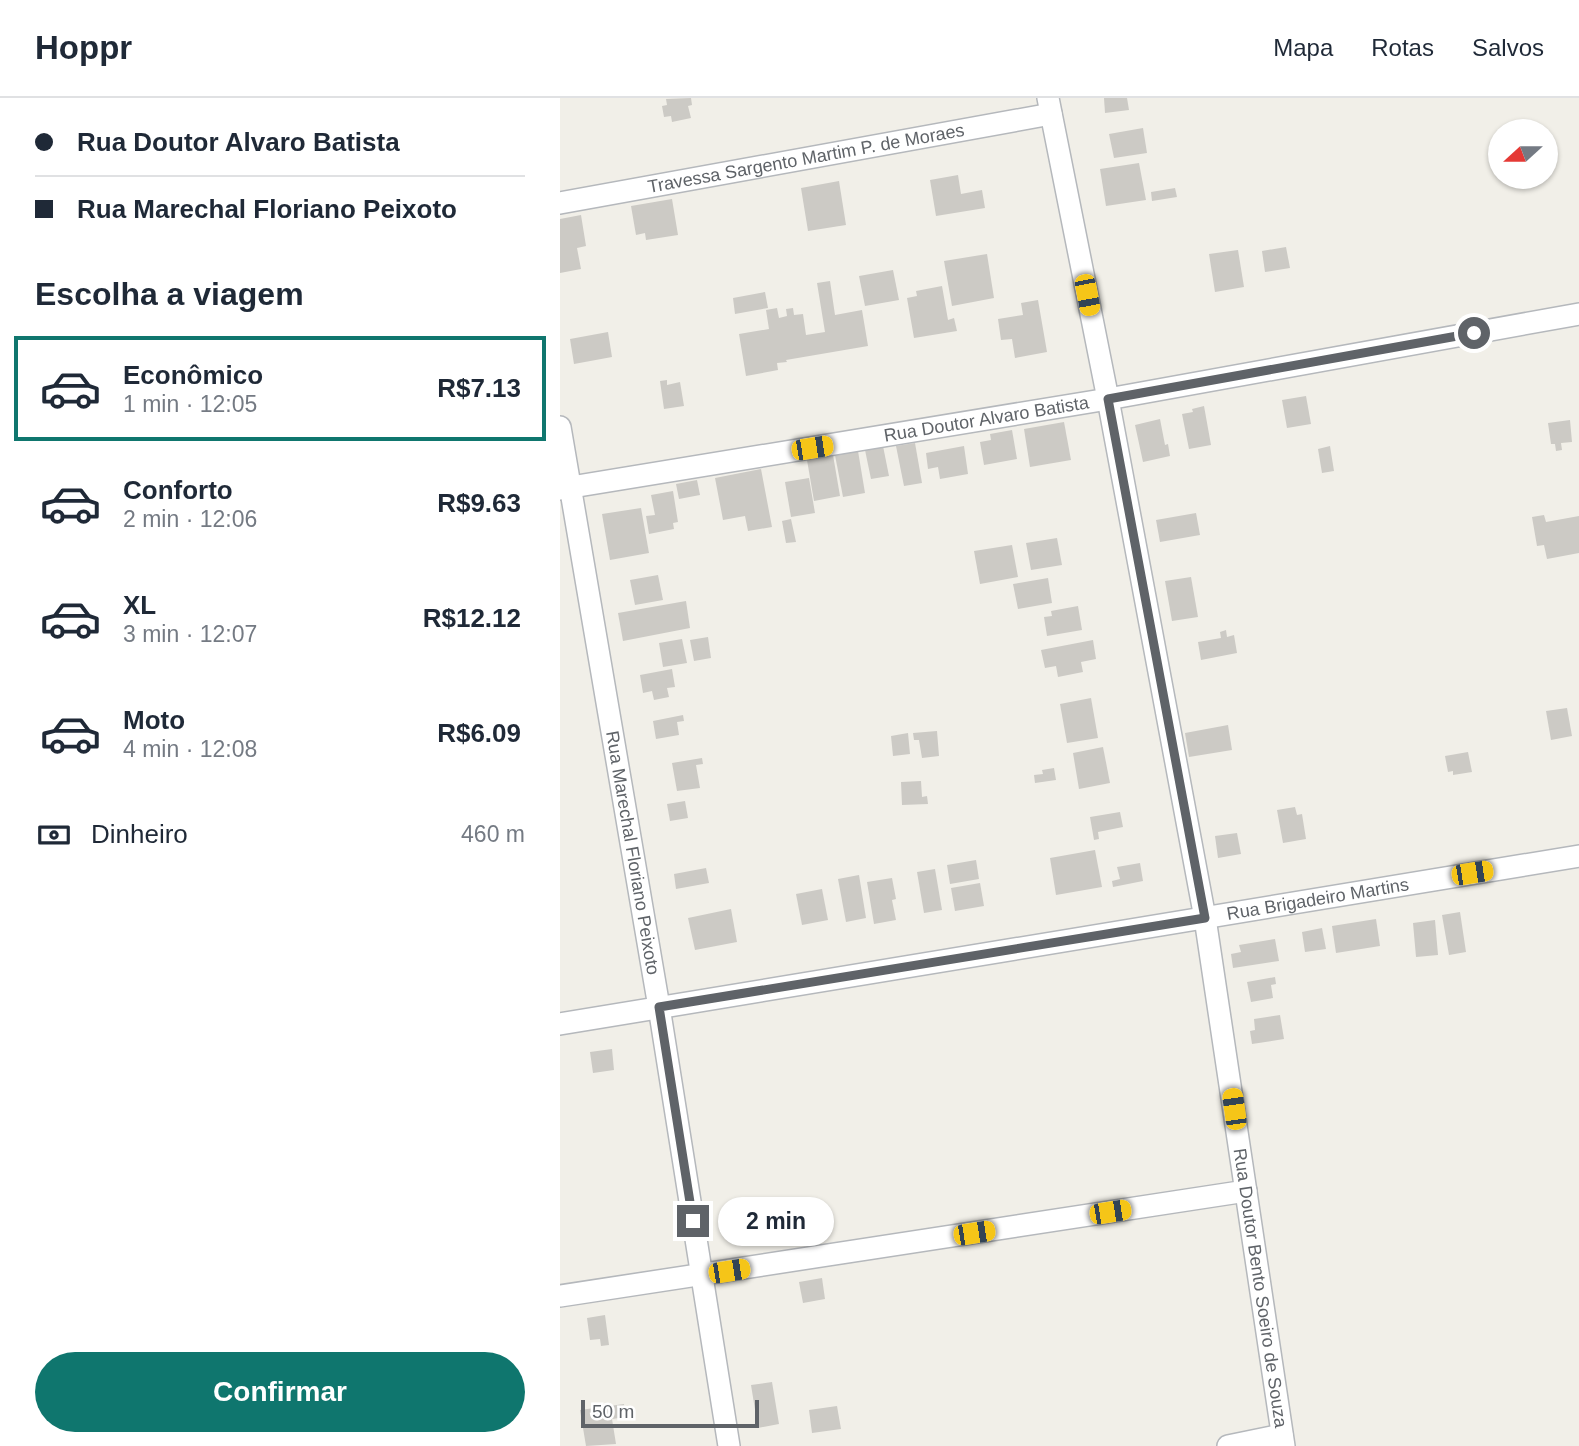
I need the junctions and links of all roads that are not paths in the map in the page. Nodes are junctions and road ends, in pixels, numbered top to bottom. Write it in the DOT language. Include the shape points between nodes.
graph roads {
  1 [pos="1050,106"];
  2 [pos="560,202"];
  3 [pos="1579,314"];
  4 [pos="1108,399"];
  5 [pos="560,428"];
  6 [pos="565,489"];
  7 [pos="1579,856"];
  8 [pos="1205,918"];
  9 [pos="659,1007"];
  10 [pos="560,1024"];
  11 [pos="1246,1191"];
  12 [pos="702,1275"];
  13 [pos="560,1296"];
  14 [pos="1283,1441"];
  15 [pos="729,1446"];
  16 [pos="1228,1446"];
  1 -- 2 [label="street, Travessa Sargento Martim P. de Moraes"];
  1 -- 4 [label="street, Rua Doutor Bento Soeiro de Souza"];
  3 -- 4 [label="street, Rua Doutor Alvaro Batista"];
  4 -- 6 [label="street, Rua Doutor Alvaro Batista"];
  4 -- 8 [label="street, Rua Doutor Bento Soeiro de Souza"];
  5 -- 6 [label="street, Rua Marechal Floriano Peixoto"];
  6 -- 9 [label="street, Rua Marechal Floriano Peixoto"];
  7 -- 8 [label="street, Rua Brigadeiro Martins"];
  8 -- 9 [label="street, Rua Brigadeiro Martins"];
  8 -- 11 [label="street, Rua Doutor Bento Soeiro de Souza"];
  9 -- 10 [label="street, Rua Brigadeiro Martins"];
  9 -- 12 [label="street, Rua Marechal Floriano Peixoto"];
  11 -- 12 [label="street"];
  11 -- 14 [label="street, Rua Doutor Bento Soeiro de Souza"];
  12 -- 13 [label="street"];
  12 -- 15 [label="street, Rua Marechal Floriano Peixoto"];
  14 -- 16 [label="street"];
}
